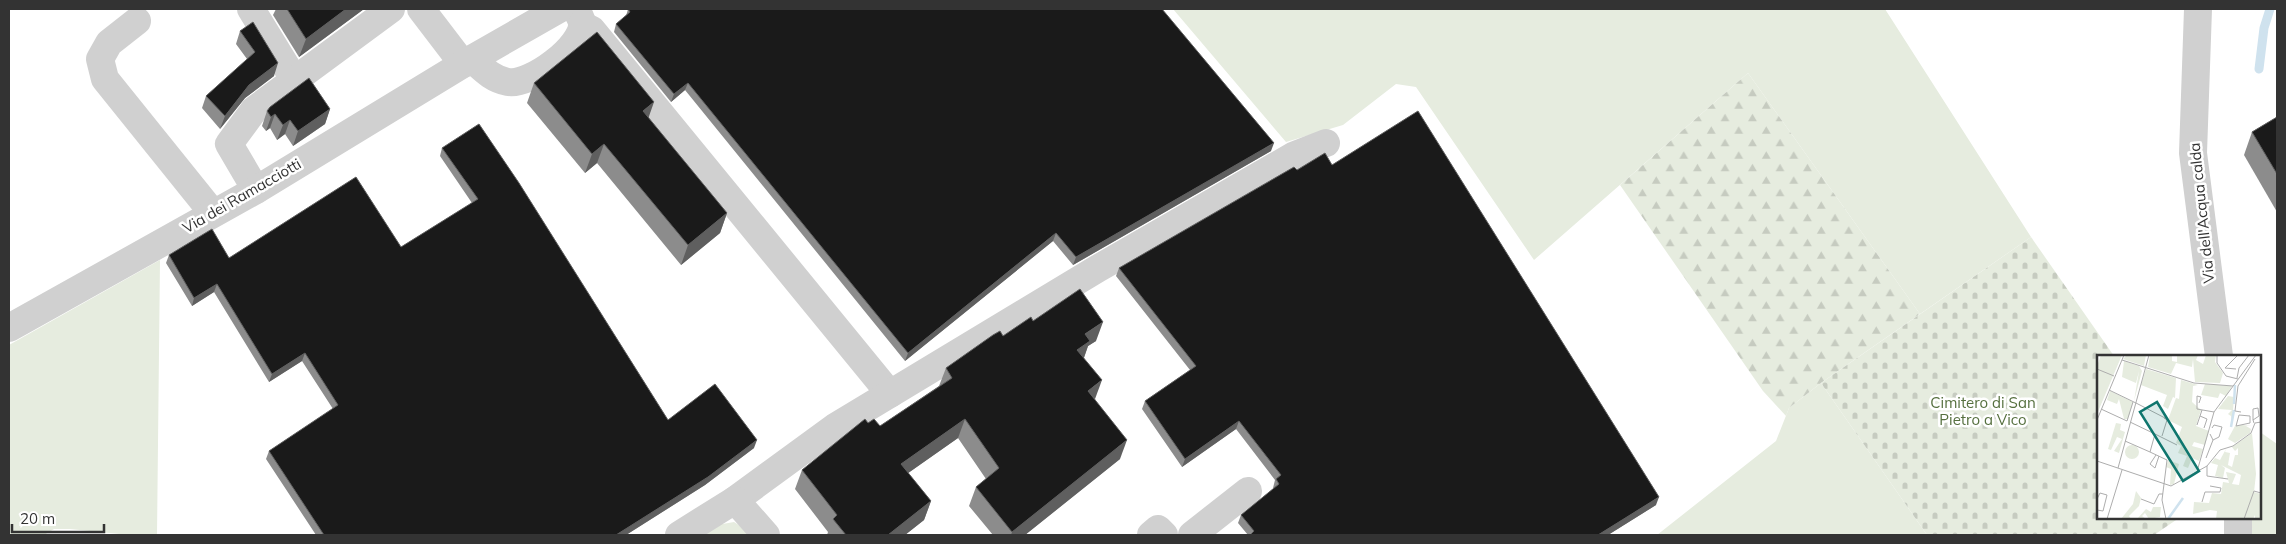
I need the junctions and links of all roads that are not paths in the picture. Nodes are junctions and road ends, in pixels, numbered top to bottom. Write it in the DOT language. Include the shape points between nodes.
graph roads {
  1 [pos="251,9"];
  2 [pos="391,9"];
  3 [pos="421,9"];
  4 [pos="559,9"];
  5 [pos="2198,9"];
  6 [pos="578,17"];
  7 [pos="137,21"];
  8 [pos="468,61"];
  9 [pos="294,79"];
  10 [pos="1326,143"];
  11 [pos="256,190"];
  12 [pos="212,212"];
  13 [pos="9,328"];
  14 [pos="2219,355"];
  15 [pos="890,394"];
  16 [pos="1248,491"];
  17 [pos="735,500"];
  18 [pos="2238,519"];
  19 [pos="679,535"];
  20 [pos="766,535"];
  21 [pos="1151,535"];
  22 [pos="1164,535"];
  23 [pos="1192,535"];
  24 [pos="2238,535"];
  1 -- 9 [label="street"];
  2 -- 9 [label="street"];
  3 -- 8 [label="street"];
  4 -- 8 [label="street, Via dei Ramacciotti"];
  5 -- 14 [label="street, Via dell'Acqua calda" via="2193,153"];
  6 -- 8 [label="street" via="579,33 563,56 528,80 509,82 491,76"];
  6 -- 15 [label="street"];
  7 -- 12 [label="street" via="109,43 100,60 105,79"];
  8 -- 11 [label="street, Via dei Ramacciotti"];
  9 -- 11 [label="street" via="254,110 229,144"];
  10 -- 15 [label="street" via="1295,155"];
  11 -- 12 [label="street, Via dei Ramacciotti"];
  12 -- 13 [label="street, Via dei Ramacciotti"];
  15 -- 17 [label="street" via="835,427"];
  16 -- 23 [label="street"];
  17 -- 19 [label="street"];
  17 -- 20 [label="street"];
  18 -- 24 [label="street"];
  21 -- 22 [label="street" via="1158,529"];
}
